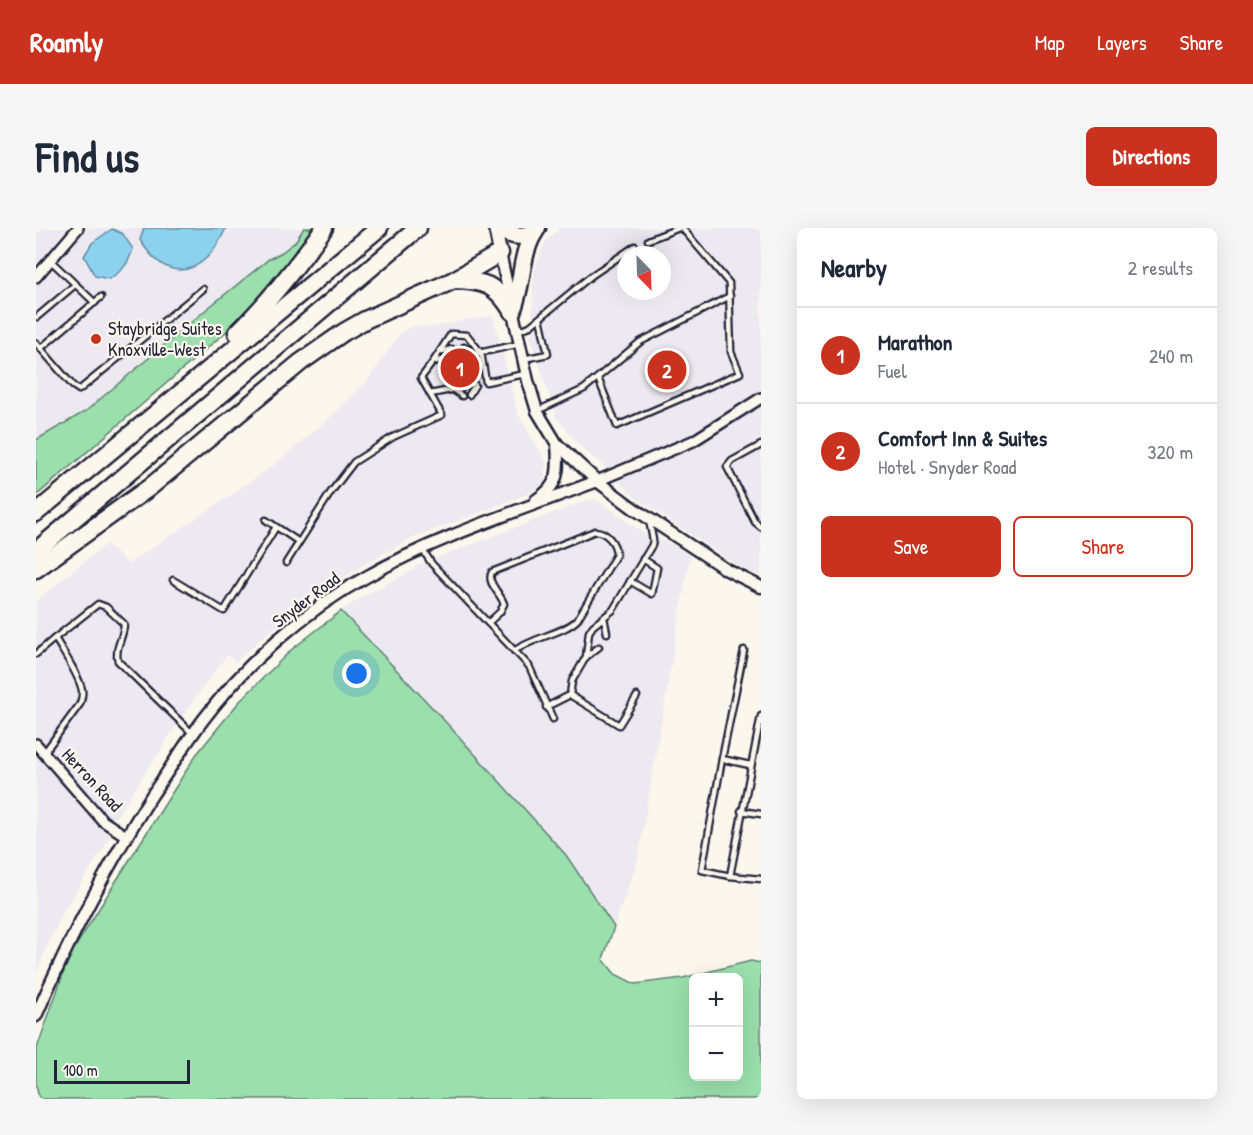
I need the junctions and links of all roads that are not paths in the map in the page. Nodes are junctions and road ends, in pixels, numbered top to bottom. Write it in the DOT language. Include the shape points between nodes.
graph roads {
  1 [pos="78,228"];
  2 [pos="324,228"];
  3 [pos="379,228"];
  4 [pos="418,228"];
  5 [pos="496,228"];
  6 [pos="680,228"];
  7 [pos="535,230"];
  8 [pos="648,240"];
  9 [pos="500,253"];
  10 [pos="617,258"];
  11 [pos="50,260"];
  12 [pos="36,277"];
  13 [pos="454,280"];
  14 [pos="76,284"];
  15 [pos="203,289"];
  16 [pos="730,296"];
  17 [pos="101,297"];
  18 [pos="95,303"];
  19 [pos="512,311"];
  20 [pos="38,317"];
  21 [pos="540,318"];
  22 [pos="517,331"];
  23 [pos="36,343"];
  24 [pos="520,344"];
  25 [pos="464,347"];
  26 [pos="41,348"];
  27 [pos="452,350"];
  28 [pos="440,352"];
  29 [pos="478,354"];
  30 [pos="465,356"];
  31 [pos="453,358"];
  32 [pos="523,359"];
  33 [pos="433,362"];
  34 [pos="526,374"];
  35 [pos="598,378"];
  36 [pos="467,380"];
  37 [pos="460,381"];
  38 [pos="486,382"];
  39 [pos="472,385"];
  40 [pos="460,388"];
  41 [pos="452,389"];
  42 [pos="430,394"];
  43 [pos="470,395"];
  44 [pos="462,396"];
  45 [pos="761,398"];
  46 [pos="537,411"];
  47 [pos="147,420"];
  48 [pos="557,444"];
  49 [pos="761,445"];
  50 [pos="597,481"];
  51 [pos="524,508"];
  52 [pos="36,513"];
  53 [pos="649,519"];
  54 [pos="266,520"];
  55 [pos="276,527"];
  56 [pos="761,527"];
  57 [pos="299,542"];
  58 [pos="422,549"];
  59 [pos="36,551"];
  60 [pos="644,558"];
  61 [pos="286,563"];
  62 [pos="36,569"];
  63 [pos="173,580"];
  64 [pos="630,581"];
  65 [pos="761,587"];
  66 [pos="604,618"];
  67 [pos="488,623"];
  68 [pos="607,633"];
  69 [pos="55,638"];
  70 [pos="599,646"];
  71 [pos="744,650"];
  72 [pos="514,651"];
  73 [pos="36,654"];
  74 [pos="586,657"];
  75 [pos="570,695"];
  76 [pos="637,696"];
  77 [pos="546,707"];
  78 [pos="761,718"];
  79 [pos="553,719"];
  80 [pos="193,734"];
  81 [pos="36,744"];
  82 [pos="44,753"];
  83 [pos="722,759"];
  84 [pos="750,765"];
  85 [pos="741,811"];
  86 [pos="761,814"];
  87 [pos="126,836"];
  88 [pos="730,876"];
  89 [pos="761,879"];
  90 [pos="36,1016"];
  1 -- 11 [label="street"];
  2 -- 47 [label="highway" via="293,273 259,312"];
  3 -- 47 [label="highway"];
  4 -- 59 [label="highway"];
  5 -- 7 [label="highway" via="522,237"];
  5 -- 9 [label="main road"];
  6 -- 8 [label="lane"];
  6 -- 16 [label="lane" via="729,283"];
  7 -- 19 [label="highway" via="522,262"];
  9 -- 13 [label="highway"];
  9 -- 19 [label="street"];
  10 -- 21 [label="lane"];
  11 -- 12 [label="street"];
  11 -- 14 [label="lane"];
  13 -- 19 [label="highway" via="475,280 488,285"];
  13 -- 62 [label="highway" via="365,320 301,362 150,488"];
  14 -- 18 [label="lane"];
  14 -- 20 [label="lane"];
  15 -- 26 [label="lane" via="79,390"];
  16 -- 35 [label="lane" via="640,342"];
  16 -- 35 [label="lane" via="731,352 740,373 617,426"];
  17 -- 18 [label="lane"];
  18 -- 26 [label="lane"];
  19 -- 22 [label="street"];
  21 -- 22 [label="lane"];
  21 -- 32 [label="lane" via="548,354"];
  22 -- 24 [label="street"];
  23 -- 26 [label="lane"];
  24 -- 29 [label="lane"];
  24 -- 32 [label="street"];
  25 -- 29 [label="lane"];
  27 -- 28 [label="lane"];
  28 -- 29 [label="lane" via="451,334 467,335"];
  28 -- 33 [label="lane"];
  29 -- 30 [label="lane"];
  29 -- 38 [label="lane"];
  31 -- 33 [label="lane"];
  32 -- 34 [label="street"];
  33 -- 42 [label="lane" via="421,378"];
  34 -- 38 [label="lane"];
  34 -- 46 [label="street"];
  35 -- 46 [label="lane" via="584,389"];
  36 -- 39 [label="lane"];
  37 -- 41 [label="lane"];
  38 -- 39 [label="lane"];
  39 -- 43 [label="lane"];
  40 -- 41 [label="lane"];
  41 -- 42 [label="lane"];
  41 -- 44 [label="lane"];
  42 -- 57 [label="lane" via="442,415 393,437 354,462"];
  45 -- 50 [label="street, Snyder Road" via="693,441"];
  46 -- 48 [label="street"];
  47 -- 52 [label="highway"];
  48 -- 50 [label="street"];
  48 -- 51 [label="street" via="555,480 544,495"];
  49 -- 56 [label="lane" via="727,467"];
  50 -- 51 [label="street, Snyder Road"];
  50 -- 53 [label="street"];
  51 -- 58 [label="street, Snyder Road"];
  53 -- 60 [label="lane" via="653,540"];
  53 -- 65 [label="street" via="727,570"];
  54 -- 55 [label="lane"];
  55 -- 57 [label="lane"];
  55 -- 63 [label="lane" via="224,611"];
  57 -- 61 [label="lane"];
  58 -- 67 [label="lane"];
  58 -- 80 [label="street, Snyder Road" via="322,604 252,664"];
  60 -- 64 [label="lane"];
  60 -- 64 [label="lane" via="657,568 652,594"];
  64 -- 66 [label="lane"];
  66 -- 68 [label="lane"];
  66 -- 74 [label="lane" via="589,632"];
  67 -- 72 [label="lane"];
  67 -- 72 [label="lane" via="503,608 491,581 492,572 595,531 612,541 616,555 577,620"];
  69 -- 73 [label="lane"];
  69 -- 80 [label="lane" via="93,606 106,607 124,624 116,654 118,661"];
  69 -- 82 [label="lane" via="82,691 80,704"];
  70 -- 74 [label="lane"];
  71 -- 83 [label="lane"];
  72 -- 77 [label="lane" via="529,666"];
  74 -- 75 [label="lane" via="572,681"];
  75 -- 76 [label="lane" via="619,725"];
  75 -- 77 [label="lane"];
  77 -- 79 [label="lane"];
  78 -- 84 [label="lane"];
  80 -- 87 [label="street, Snyder Road"];
  81 -- 82 [label="street, Herron Road"];
  82 -- 87 [label="street, Herron Road" via="103,821"];
  83 -- 84 [label="lane"];
  83 -- 88 [label="lane" via="702,870"];
  84 -- 85 [label="lane"];
  85 -- 86 [label="lane"];
  85 -- 88 [label="lane"];
  87 -- 90 [label="street, Snyder Road" via="65,949"];
  88 -- 89 [label="lane"];
}
